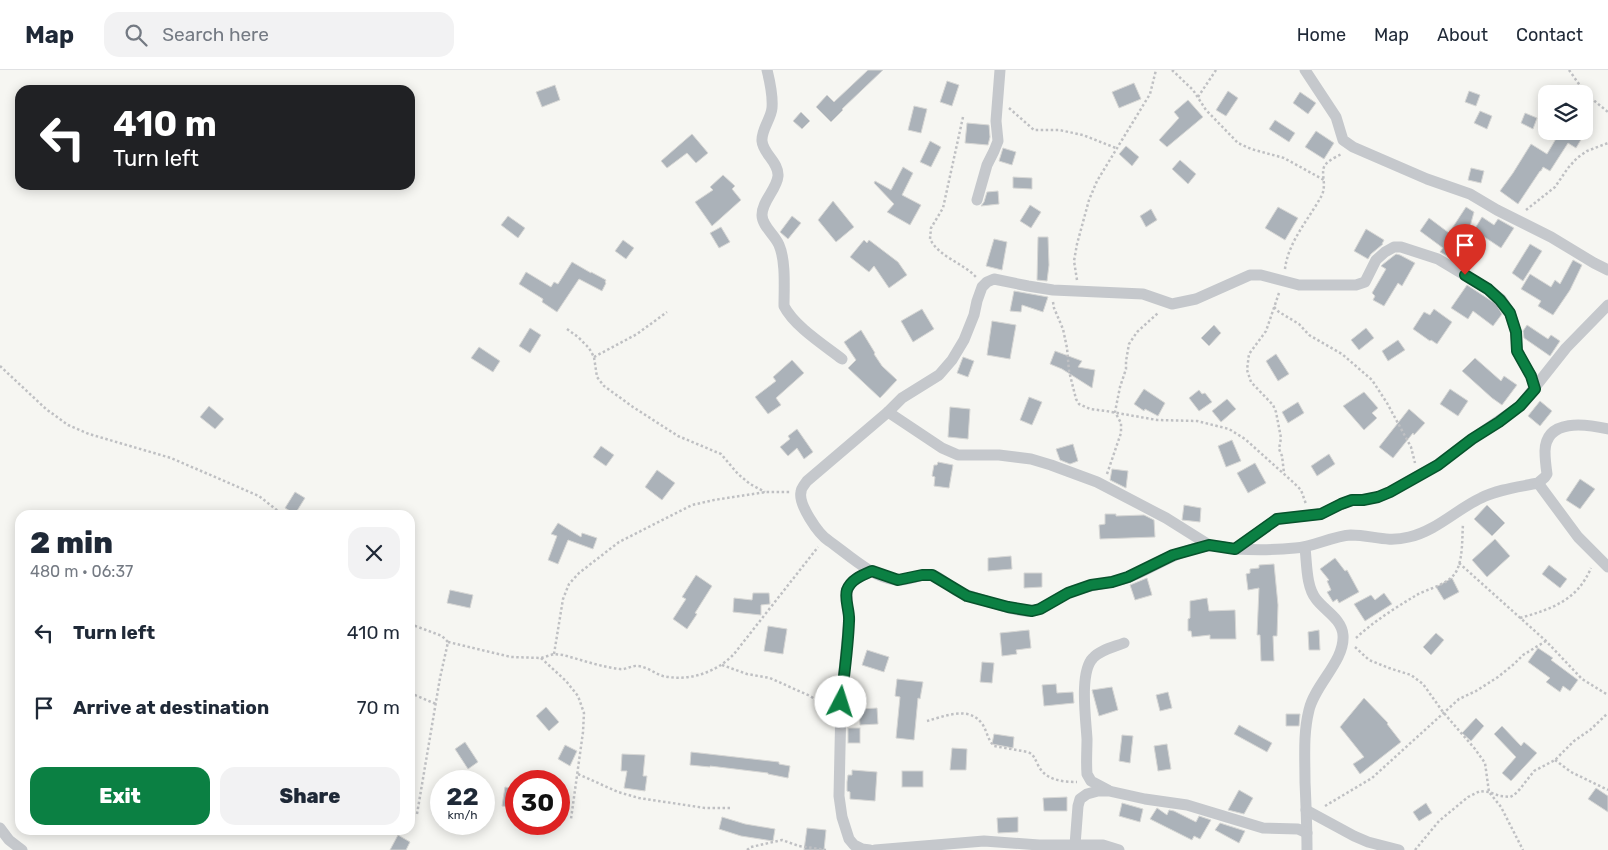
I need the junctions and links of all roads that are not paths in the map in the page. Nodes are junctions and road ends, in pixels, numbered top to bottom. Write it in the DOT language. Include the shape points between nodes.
graph roads {
  1 [pos="767,70"];
  2 [pos="1000,70"];
  3 [pos="1305,70"];
  4 [pos="977,200"];
  5 [pos="1608,270"];
  6 [pos="1608,305"];
  7 [pos="842,359"];
  8 [pos="1535,389"];
  9 [pos="888,412"];
  10 [pos="1608,429"];
  11 [pos="1538,483"];
  12 [pos="1209,545"];
  13 [pos="1305,548"];
  14 [pos="1235,549"];
  15 [pos="1608,567"];
  16 [pos="872,571"];
  17 [pos="1124,643"];
  18 [pos="1109,791"];
  19 [pos="1310,812"];
  20 [pos="0,828"];
  21 [pos="1307,833"];
  22 [pos="1075,845"];
  23 [pos="22,850"];
  24 [pos="870,850"];
  25 [pos="875,850"];
  26 [pos="1120,850"];
  27 [pos="1307,850"];
  28 [pos="1399,850"];
  1 -- 7 [label="street" via="772,110 762,144 778,174 762,215 779,244 784,306 800,325"];
  2 -- 4 [label="street" via="996,121 998,141 986,165"];
  3 -- 5 [label="street" via="1336,118 1343,140 1360,151 1470,194"];
  6 -- 8 [label="street" via="1566,348"];
  8 -- 9 [label="street" via="1517,351 1516,332 1506,306 1488,289 1438,259 1394,247 1376,260 1368,278 1356,286 1299,285 1250,275 1180,303 1169,303 1143,294 1053,290 994,278 982,287 971,325 952,360 939,375 902,398"];
  8 -- 14 [label="street" via="1499,422 1417,477 1378,497 1352,500 1321,514 1277,519"];
  9 -- 12 [label="street" via="958,455 1031,459 1064,469 1166,518"];
  9 -- 16 [label="street" via="807,481 800,492 809,517 825,538"];
  10 -- 11 [label="street" via="1565,425 1556,428 1545,449 1547,474"];
  11 -- 13 [label="street" via="1482,497 1446,520 1410,537 1393,540 1351,535"];
  11 -- 15 [label="street" via="1578,537"];
  12 -- 14 [label="street"];
  12 -- 16 [label="street" via="1173,555 1128,577 1068,593 1032,611 967,596 932,575 898,580"];
  13 -- 14 [label="street"];
  13 -- 19 [label="street" via="1311,589 1343,632 1338,657 1309,707 1304,744"];
  16 -- 24 [label="street" via="853,581 848,589 850,619 841,715 839,796 849,839 854,845"];
  17 -- 18 [label="street" via="1099,654 1088,664 1084,697 1087,774 1091,781"];
  18 -- 21 [label="street" via="1187,805 1263,828 1298,829"];
  18 -- 22 [label="street" via="1087,794 1080,799"];
  19 -- 21 [label="street"];
  19 -- 28 [label="street" via="1368,842"];
  20 -- 23 [label="street"];
  21 -- 27 [label="street"];
  22 -- 25 [label="street" via="984,841"];
  22 -- 26 [label="street" via="1103,845"];
}
